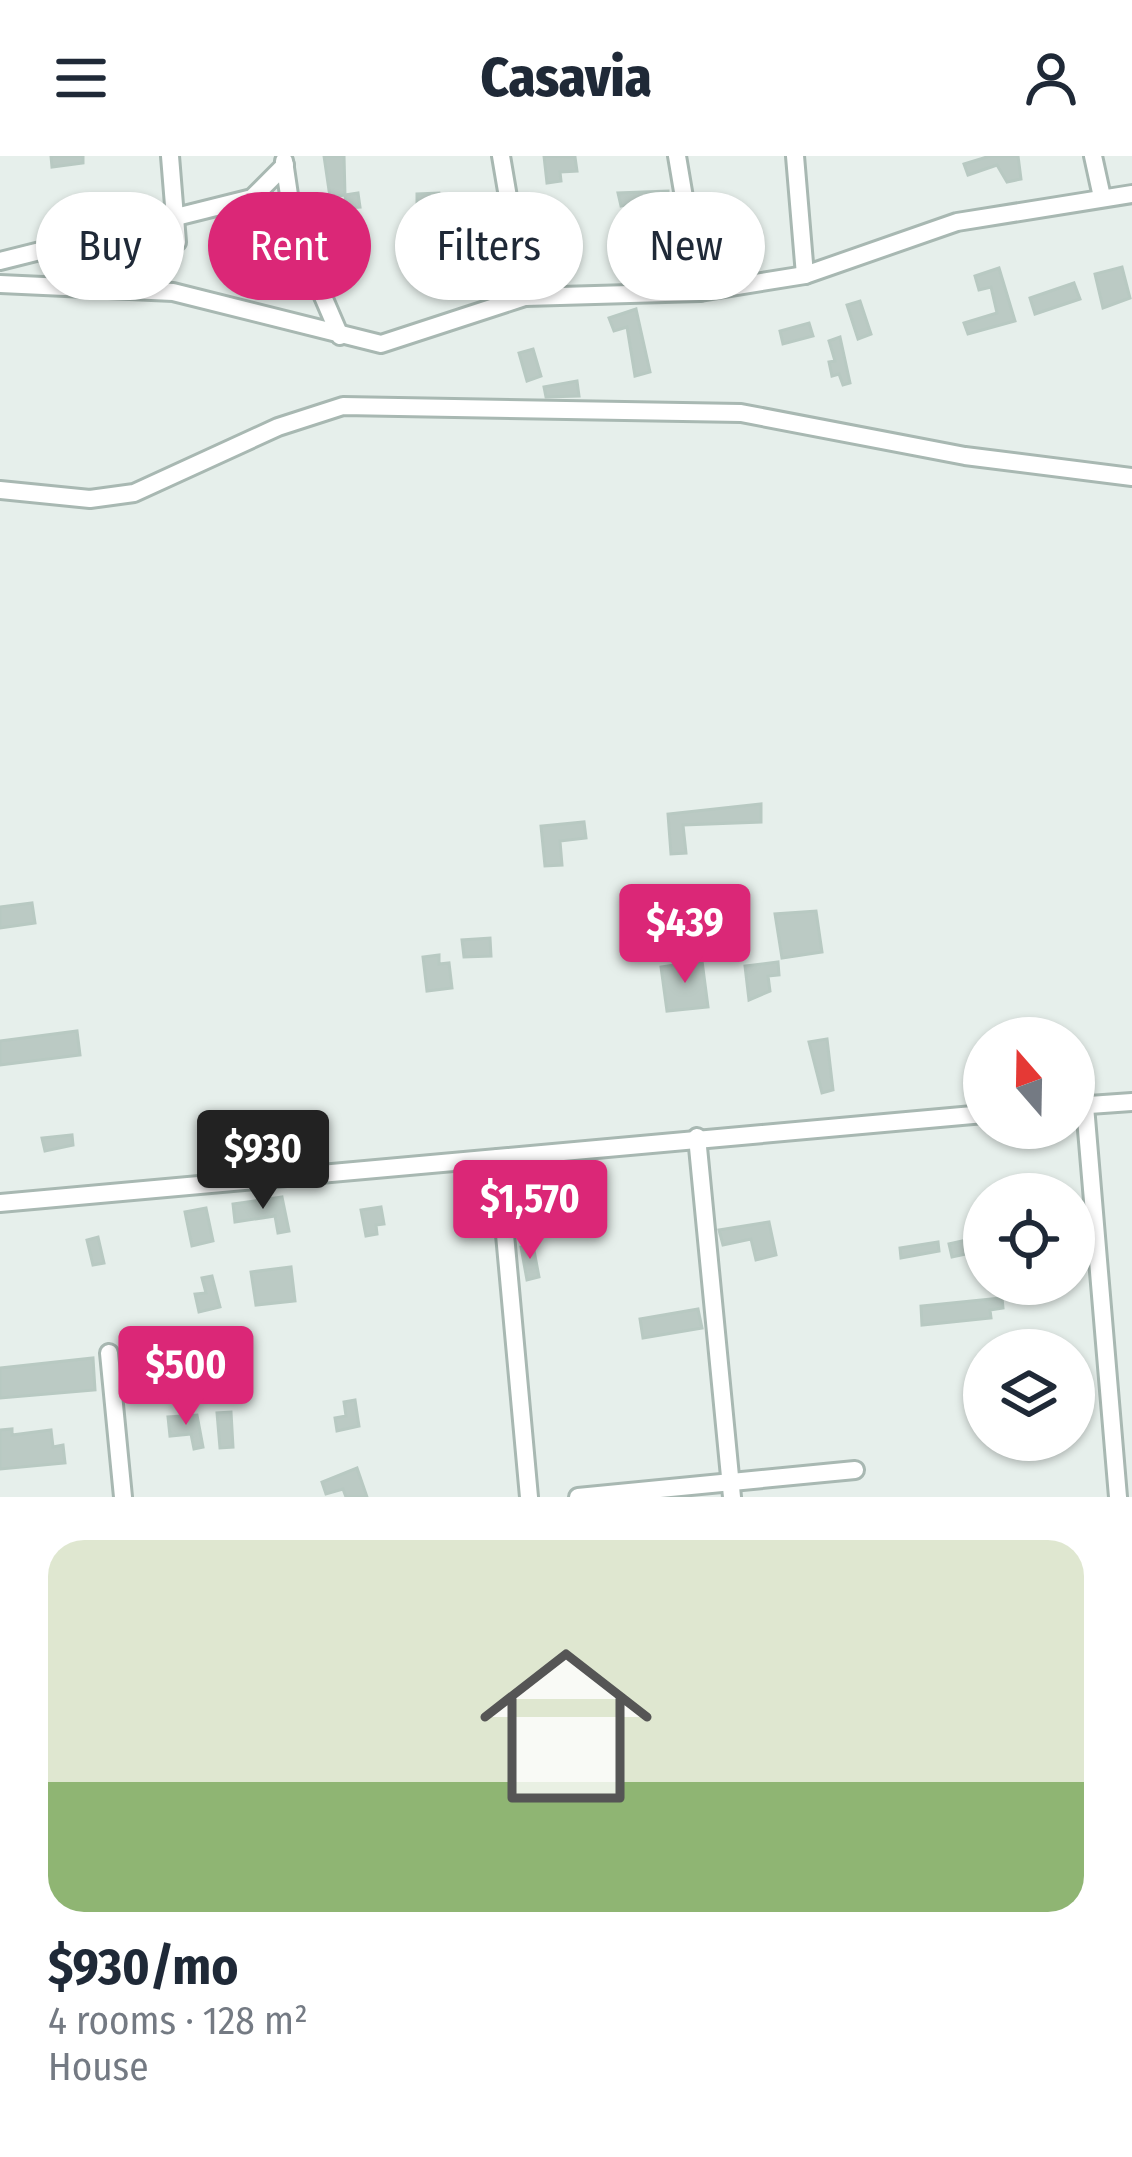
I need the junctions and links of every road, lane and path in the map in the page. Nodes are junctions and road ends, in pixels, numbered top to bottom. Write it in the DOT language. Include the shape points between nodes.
graph roads {
  1 [pos="170,156"];
  2 [pos="501,156"];
  3 [pos="677,156"];
  4 [pos="795,156"];
  5 [pos="1093,156"];
  6 [pos="284,160"];
  7 [pos="174,192"];
  8 [pos="507,192"];
  9 [pos="683,192"];
  10 [pos="1132,194"];
  11 [pos="1102,197"];
  12 [pos="184,218"];
  13 [pos="36,253"];
  14 [pos="0,261"];
  15 [pos="805,275"];
  16 [pos="765,281"];
  17 [pos="0,284"];
  18 [pos="36,285"];
  19 [pos="184,295"];
  20 [pos="519,300"];
  21 [pos="340,336"];
  22 [pos="1132,476"];
  23 [pos="0,490"];
  24 [pos="1132,1102"];
  25 [pos="1095,1105"];
  26 [pos="963,1116"];
  27 [pos="697,1138"];
  28 [pos="1083,1149"];
  29 [pos="498,1158"];
  30 [pos="0,1202"];
  31 [pos="109,1353"];
  32 [pos="854,1470"];
  33 [pos="731,1489"];
  34 [pos="123,1497"];
  35 [pos="529,1497"];
  36 [pos="578,1497"];
  37 [pos="1118,1497"];
  1 -- 7 [label="street"];
  2 -- 8 [label="street"];
  3 -- 9 [label="street"];
  4 -- 15 [label="street"];
  5 -- 11 [label="street"];
  6 -- 12 [label="street" via="252,198"];
  6 -- 21 [label="street" via="294,229"];
  10 -- 11 [label="street"];
  11 -- 15 [label="street" via="957,222"];
  13 -- 14 [label="street"];
  15 -- 16 [label="street"];
  17 -- 18 [label="street"];
  19 -- 21 [label="street"];
  20 -- 21 [label="street" via="399,342"];
  22 -- 23 [label="street" via="944,452 741,413 343,406 134,493 90,499"];
  24 -- 25 [label="street"];
  26 -- 27 [label="street"];
  27 -- 29 [label="street"];
  27 -- 33 [label="street"];
  28 -- 37 [label="street"];
  29 -- 30 [label="street"];
  29 -- 35 [label="street"];
  31 -- 34 [label="street"];
  32 -- 33 [label="street"];
  33 -- 36 [label="street"];
}
